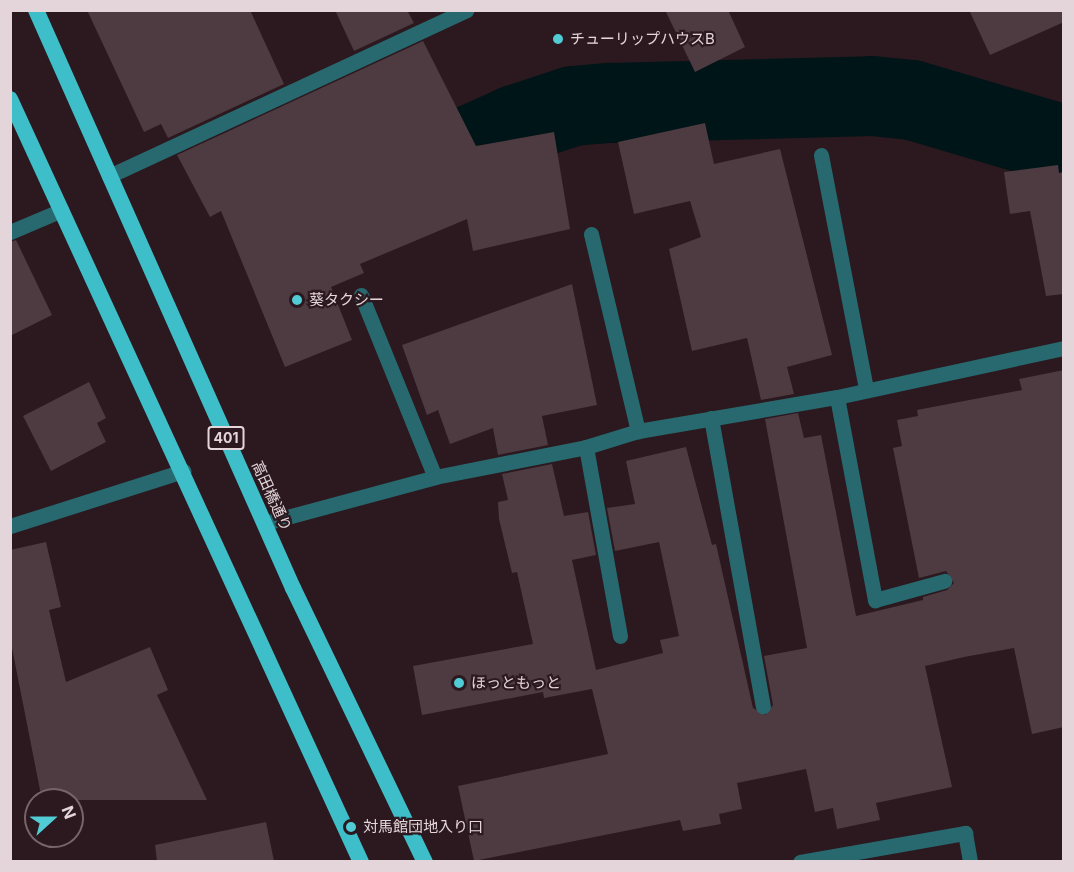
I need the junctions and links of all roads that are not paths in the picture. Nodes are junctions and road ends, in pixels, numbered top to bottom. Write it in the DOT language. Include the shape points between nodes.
graph roads {
  1 [pos="36,10"];
  2 [pos="466,10"];
  3 [pos="10,99"];
  4 [pos="820,155"];
  5 [pos="109,176"];
  6 [pos="62,210"];
  7 [pos="10,232"];
  8 [pos="591,234"];
  9 [pos="361,295"];
  10 [pos="1064,348"];
  11 [pos="866,389"];
  12 [pos="837,397"];
  13 [pos="711,418"];
  14 [pos="638,431"];
  15 [pos="585,447"];
  16 [pos="183,471"];
  17 [pos="435,477"];
  18 [pos="265,523"];
  19 [pos="10,526"];
  20 [pos="944,581"];
  21 [pos="620,636"];
  22 [pos="763,706"];
  23 [pos="362,861"];
  24 [pos="425,861"];
  25 [pos="800,861"];
  26 [pos="970,861"];
  1 -- 5 [label="highway, 高田橋通り / 401"];
  2 -- 5 [label="street"];
  3 -- 6 [label="highway"];
  4 -- 11 [label="street"];
  5 -- 18 [label="highway, 高田橋通り / 401"];
  6 -- 7 [label="street"];
  6 -- 16 [label="highway"];
  8 -- 14 [label="street"];
  9 -- 17 [label="street"];
  10 -- 11 [label="street"];
  11 -- 12 [label="street"];
  12 -- 13 [label="street"];
  12 -- 20 [label="street" via="875,600"];
  13 -- 14 [label="street"];
  13 -- 22 [label="street"];
  14 -- 15 [label="street"];
  15 -- 17 [label="street"];
  15 -- 21 [label="street"];
  16 -- 19 [label="street"];
  16 -- 23 [label="highway" via="245,616"];
  17 -- 18 [label="street"];
  18 -- 24 [label="highway, 高田橋通り / 401"];
  25 -- 26 [label="street" via="965,833"];
}
